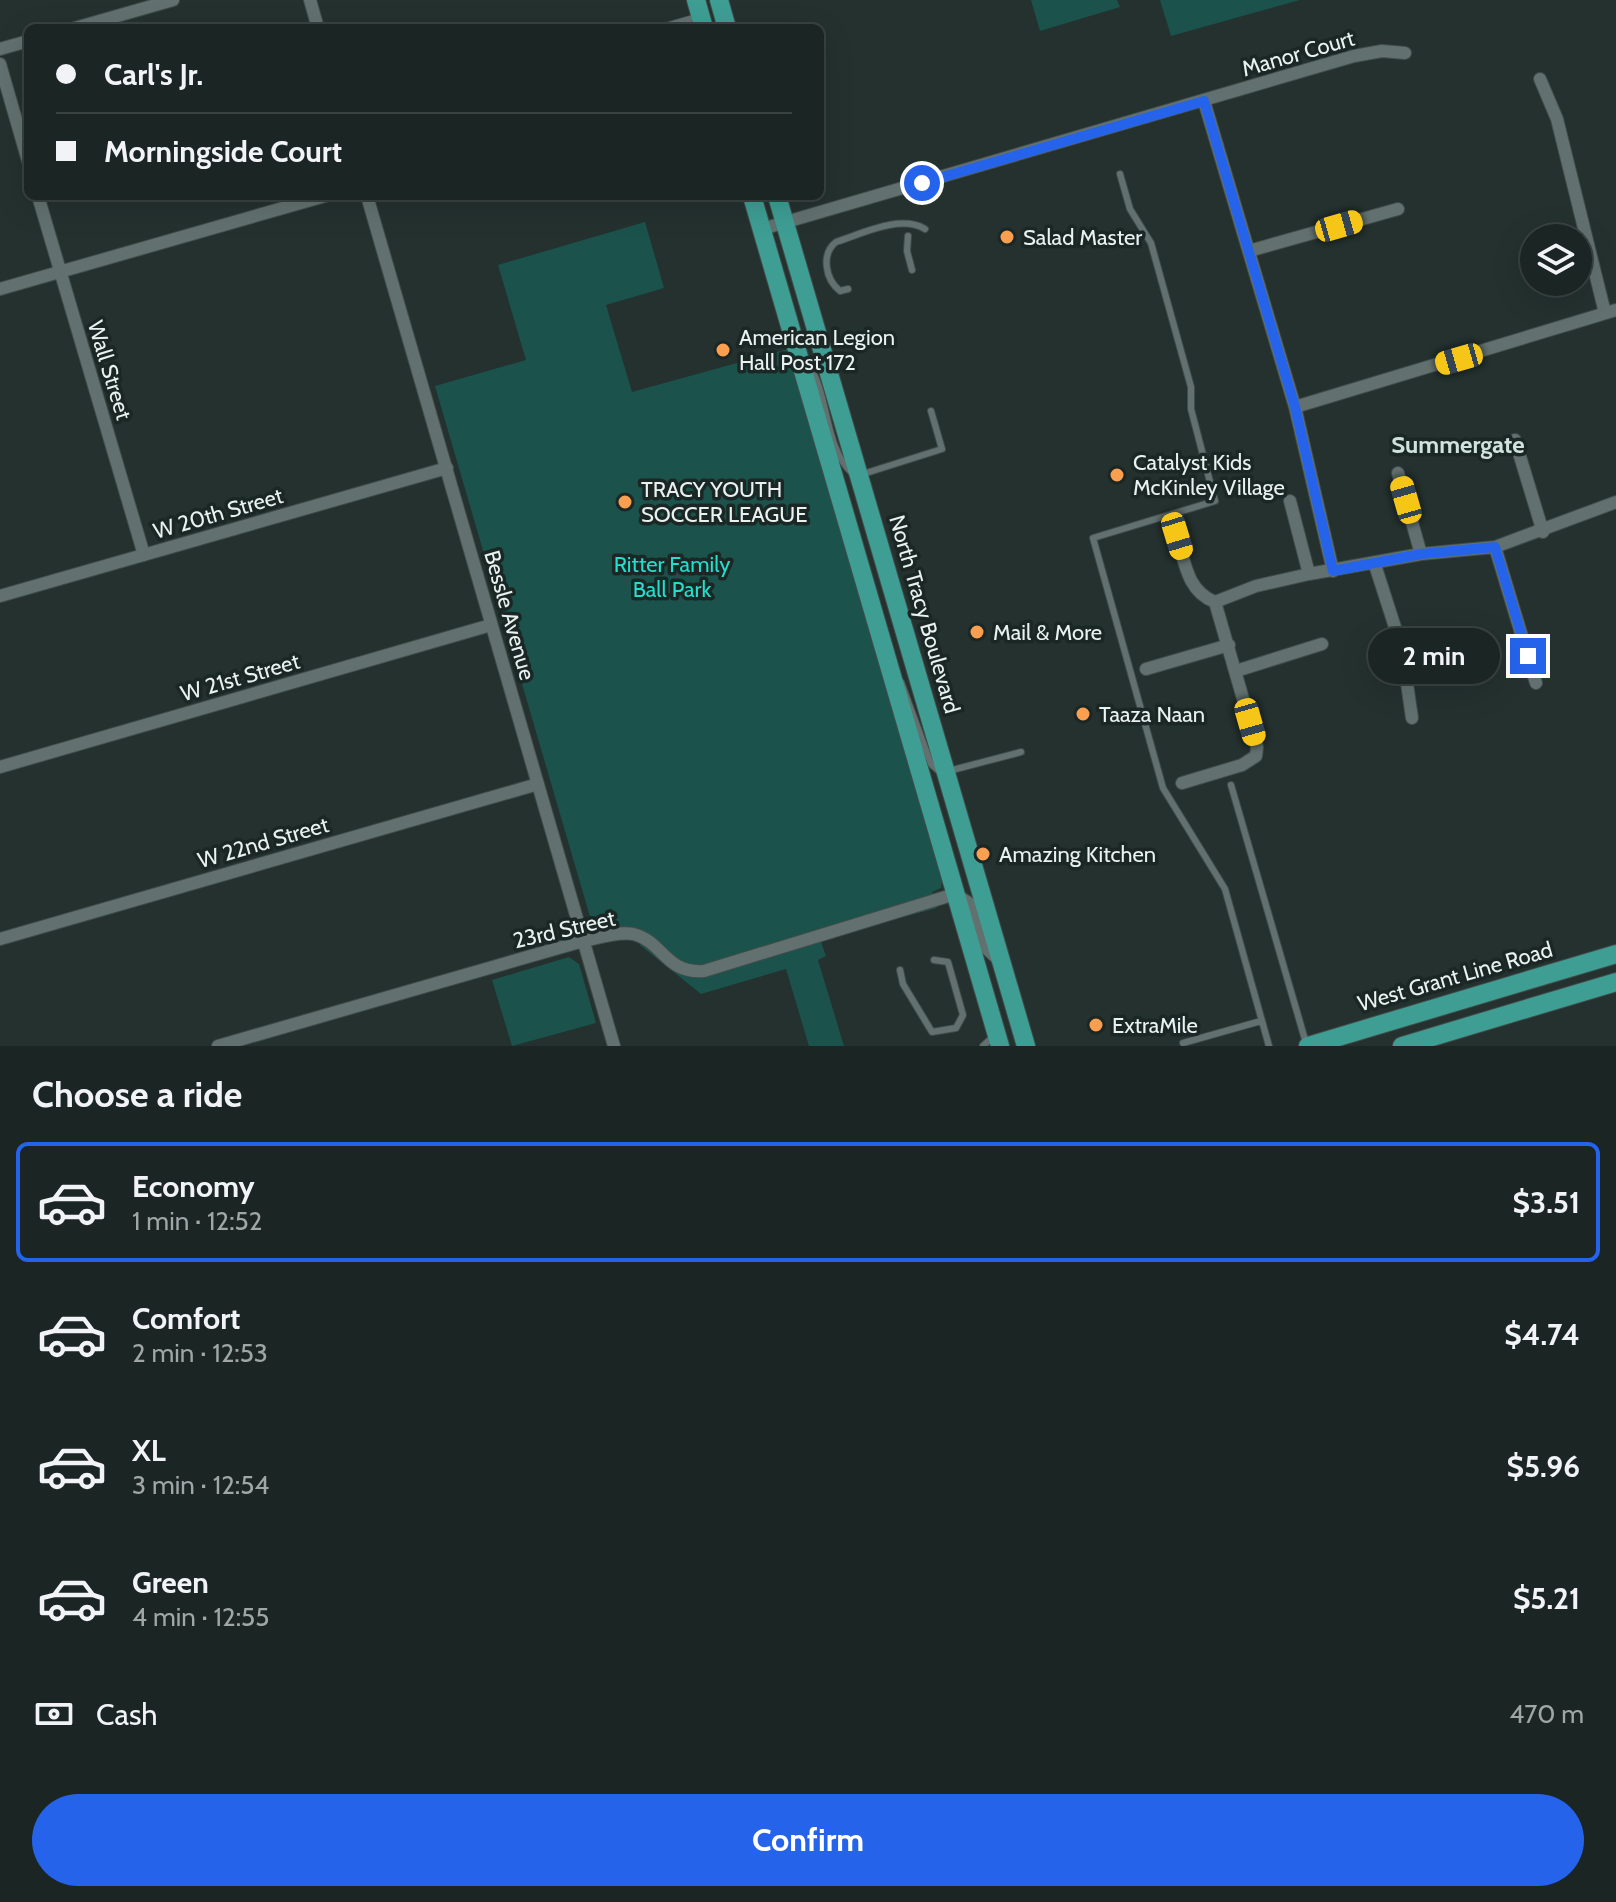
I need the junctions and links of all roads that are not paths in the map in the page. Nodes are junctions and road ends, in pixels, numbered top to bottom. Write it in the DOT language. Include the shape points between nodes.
graph roads {
  1 [pos="173,0"];
  2 [pos="310,0"];
  3 [pos="719,0"];
  4 [pos="700,15"];
  5 [pos="89,24"];
  6 [pos="317,24"];
  7 [pos="672,24"];
  8 [pos="726,24"];
  9 [pos="24,42"];
  10 [pos="0,49"];
  11 [pos="1405,53"];
  12 [pos="0,64"];
  13 [pos="1540,79"];
  14 [pos="1204,101"];
  15 [pos="24,147"];
  16 [pos="1120,174"];
  17 [pos="39,200"];
  18 [pos="311,200"];
  19 [pos="368,200"];
  20 [pos="753,200"];
  21 [pos="778,200"];
  22 [pos="1398,209"];
  23 [pos="785,223"];
  24 [pos="762,229"];
  25 [pos="925,229"];
  26 [pos="908,236"];
  27 [pos="1249,251"];
  28 [pos="912,270"];
  29 [pos="60,272"];
  30 [pos="0,289"];
  31 [pos="848,289"];
  32 [pos="1611,311"];
  33 [pos="796,346"];
  34 [pos="1295,407"];
  35 [pos="931,411"];
  36 [pos="1515,440"];
  37 [pos="447,468"];
  38 [pos="1398,473"];
  39 [pos="859,475"];
  40 [pos="1290,501"];
  41 [pos="1614,503"];
  42 [pos="1616,517"];
  43 [pos="1543,532"];
  44 [pos="1177,536"];
  45 [pos="1495,547"];
  46 [pos="1421,554"];
  47 [pos="144,555"];
  48 [pos="1375,565"];
  49 [pos="1333,571"];
  50 [pos="1309,574"];
  51 [pos="0,596"];
  52 [pos="1215,602"];
  53 [pos="491,625"];
  54 [pos="1322,644"];
  55 [pos="1229,645"];
  56 [pos="887,659"];
  57 [pos="1146,669"];
  58 [pos="1236,671"];
  59 [pos="1536,683"];
  60 [pos="1412,718"];
  61 [pos="1021,752"];
  62 [pos="0,767"];
  63 [pos="947,773"];
  64 [pos="1182,783"];
  65 [pos="538,784"];
  66 [pos="1231,785"];
  67 [pos="955,894"];
  68 [pos="0,939"];
  69 [pos="583,941"];
  70 [pos="1616,954"];
  71 [pos="934,960"];
  72 [pos="1002,963"];
  73 [pos="900,970"];
  74 [pos="1616,982"];
  75 [pos="1494,990"];
  76 [pos="1261,1021"];
  77 [pos="1452,1030"];
  78 [pos="993,1042"];
  79 [pos="1183,1043"];
  80 [pos="218,1046"];
  81 [pos="614,1046"];
  82 [pos="1026,1046"];
  83 [pos="1269,1046"];
  84 [pos="1307,1046"];
  85 [pos="1402,1046"];
  1 -- 5 [label="street"];
  2 -- 6 [label="street"];
  3 -- 8 [label="main road"];
  4 -- 7 [label="lane"];
  9 -- 10 [label="street"];
  11 -- 14 [label="street, Manor Court" via="1354,56"];
  12 -- 15 [label="street"];
  13 -- 32 [label="street" via="1557,119"];
  14 -- 23 [label="street, Manor Court"];
  14 -- 27 [label="street"];
  16 -- 76 [label="lane" via="1130,209 1151,243 1191,387 1191,409 1215,501 1093,538 1163,788 1225,889"];
  17 -- 29 [label="street, Wall Street"];
  18 -- 29 [label="street"];
  19 -- 37 [label="street, Bessle Avenue"];
  20 -- 24 [label="main road"];
  21 -- 23 [label="main road, North Tracy Boulevard"];
  22 -- 27 [label="street"];
  23 -- 24 [label="street, Manor Court"];
  23 -- 39 [label="main road, North Tracy Boulevard"];
  24 -- 33 [label="main road"];
  25 -- 31 [label="lane" via="898,224 836,242 826,261 833,285"];
  26 -- 28 [label="lane"];
  27 -- 34 [label="street"];
  29 -- 30 [label="street"];
  29 -- 47 [label="street, Wall Street"];
  32 -- 34 [label="street"];
  33 -- 39 [label="lane" via="816,376 843,462"];
  33 -- 56 [label="main road"];
  34 -- 49 [label="street"];
  35 -- 39 [label="lane" via="942,449"];
  36 -- 43 [label="street"];
  37 -- 47 [label="street, W 20th Street"];
  37 -- 53 [label="street, Bessle Avenue"];
  38 -- 46 [label="street"];
  39 -- 63 [label="main road, North Tracy Boulevard"];
  40 -- 50 [label="street"];
  41 -- 42 [label="street"];
  41 -- 43 [label="street"];
  43 -- 45 [label="street"];
  44 -- 52 [label="street" via="1193,588"];
  45 -- 46 [label="street"];
  45 -- 59 [label="street"];
  46 -- 48 [label="street"];
  47 -- 51 [label="street, W 20th Street"];
  48 -- 49 [label="street"];
  48 -- 60 [label="street" via="1402,649"];
  49 -- 50 [label="street"];
  50 -- 52 [label="street"];
  52 -- 55 [label="street"];
  53 -- 62 [label="street, W 21st Street"];
  53 -- 65 [label="street, Bessle Avenue"];
  54 -- 58 [label="street"];
  55 -- 57 [label="street"];
  55 -- 58 [label="street"];
  56 -- 63 [label="lane" via="907,691 931,764"];
  56 -- 67 [label="main road"];
  58 -- 64 [label="street" via="1256,756"];
  61 -- 63 [label="lane"];
  63 -- 72 [label="main road, North Tracy Boulevard"];
  65 -- 68 [label="street, W 22nd Street"];
  65 -- 69 [label="street, Bessle Avenue"];
  66 -- 84 [label="lane"];
  67 -- 69 [label="street, 23rd Street" via="704,971 677,967 638,935"];
  67 -- 72 [label="street" via="972,905 986,948"];
  67 -- 78 [label="main road"];
  69 -- 80 [label="street, 23rd Street"];
  69 -- 81 [label="street, Bessle Avenue"];
  70 -- 75 [label="main road, West Grant Line Road"];
  71 -- 73 [label="lane" via="948,962 963,1015 956,1028 932,1032"];
  72 -- 82 [label="main road, North Tracy Boulevard"];
  74 -- 77 [label="main road"];
  75 -- 77 [label="main road" via="1490,1001"];
  75 -- 84 [label="main road, West Grant Line Road"];
  76 -- 79 [label="lane"];
  76 -- 83 [label="lane"];
  77 -- 85 [label="main road"];
}
